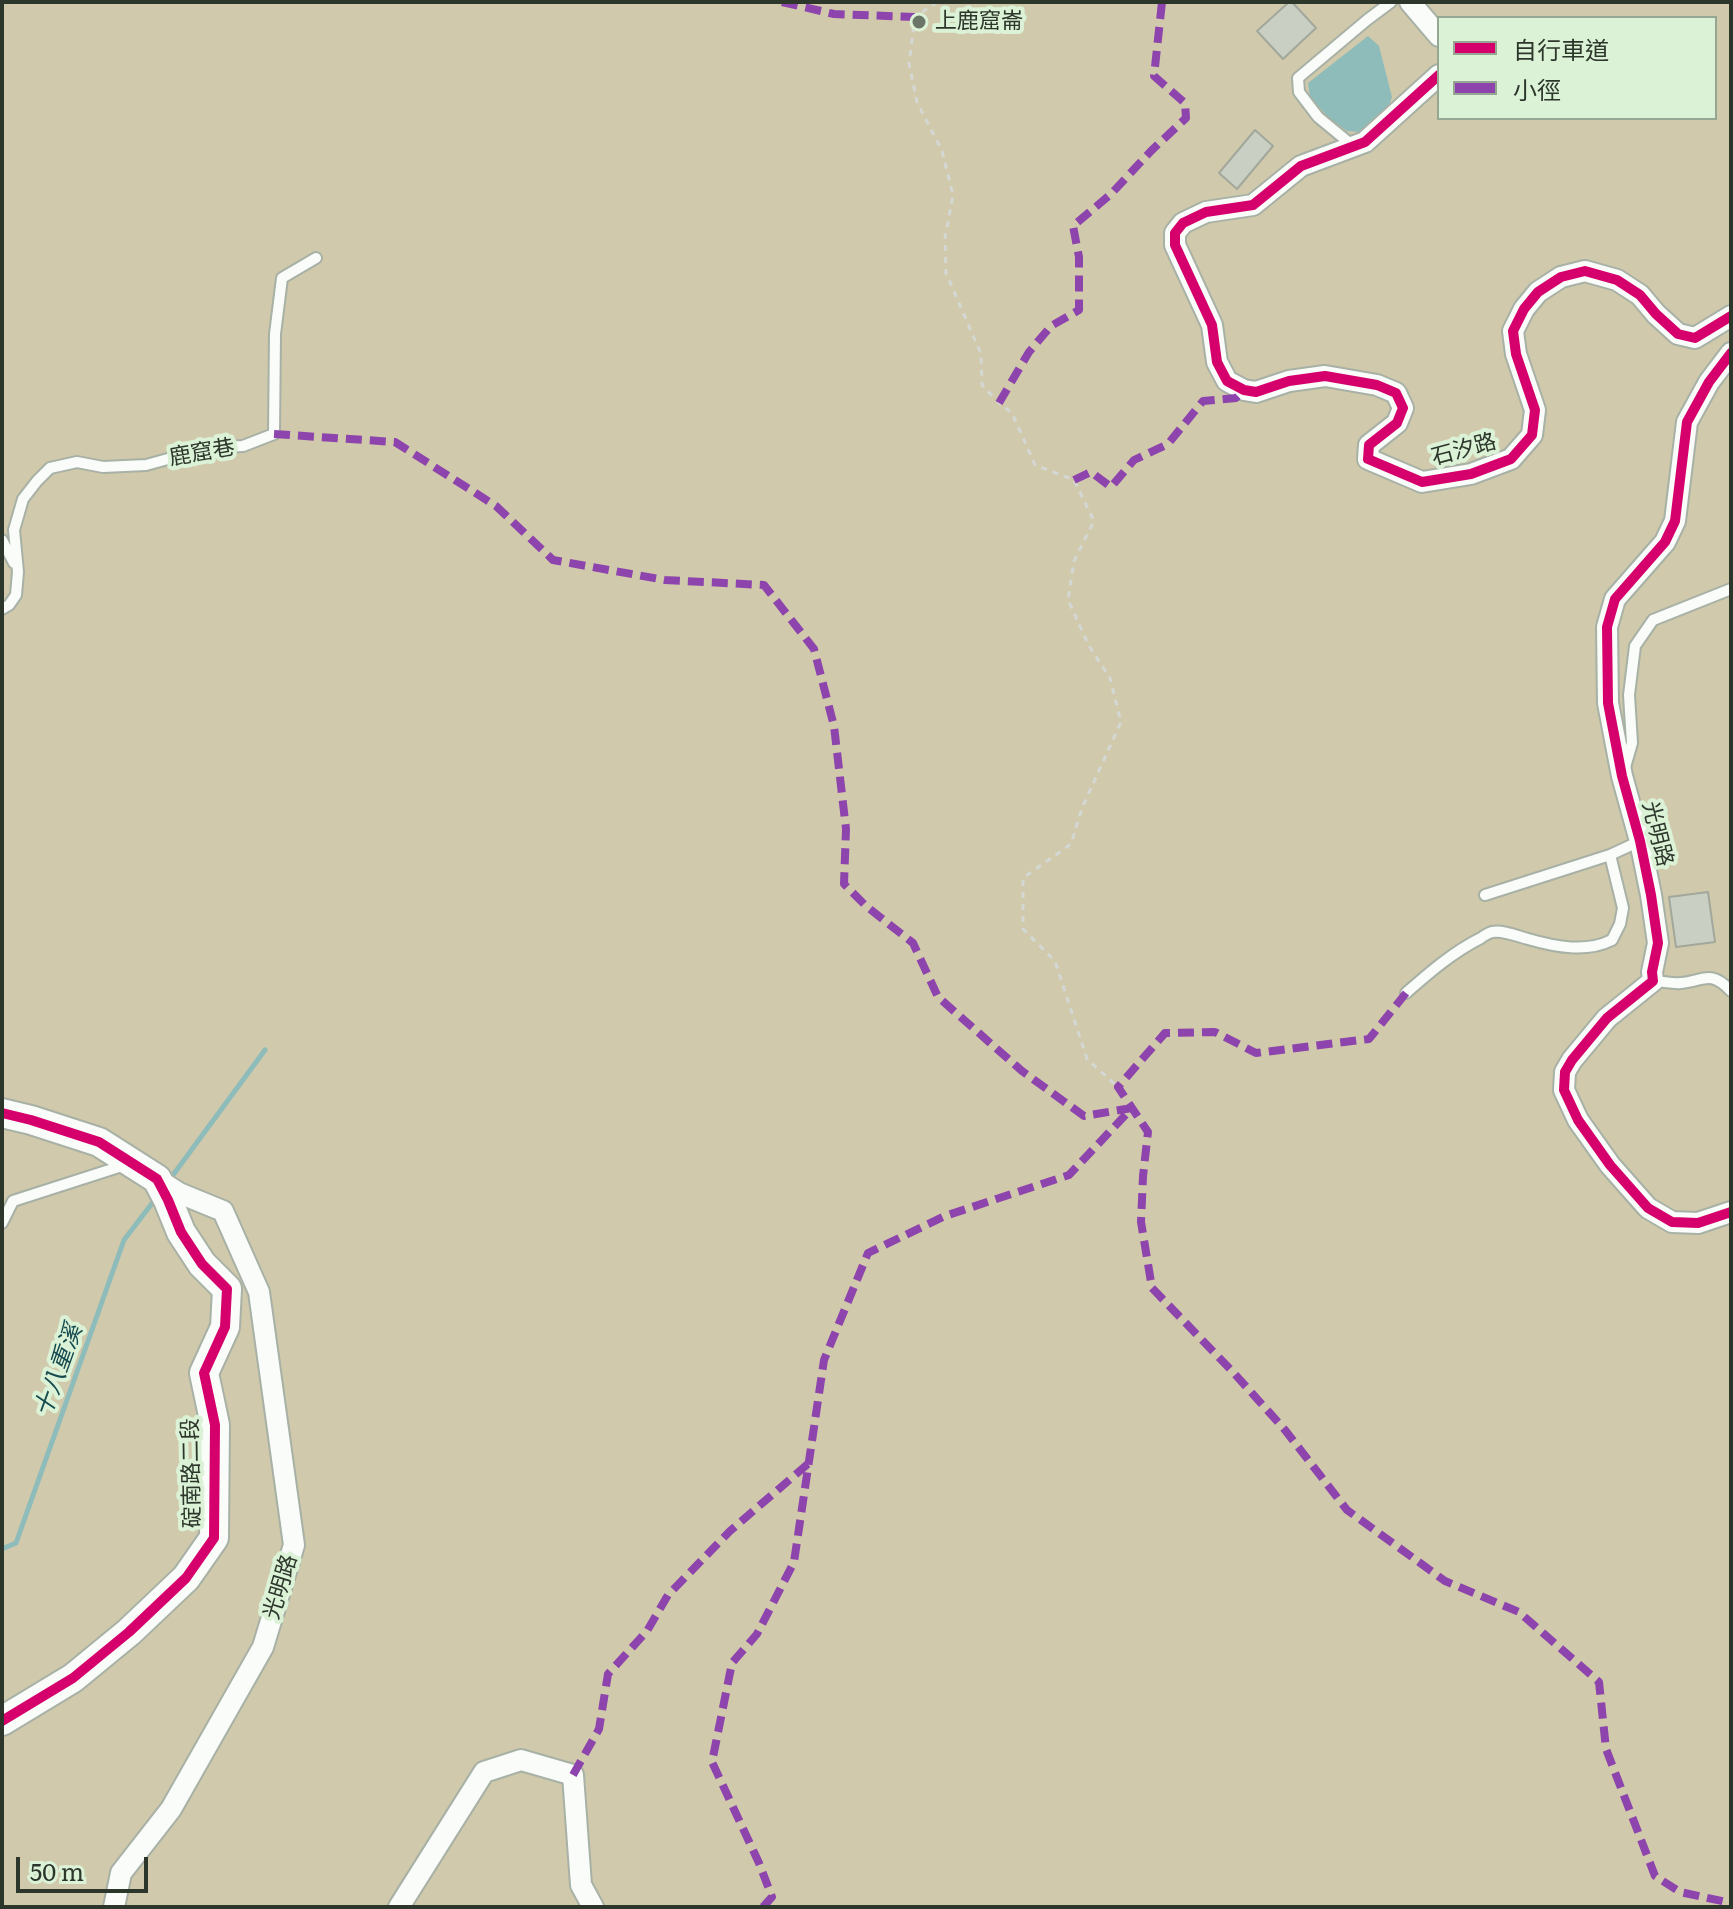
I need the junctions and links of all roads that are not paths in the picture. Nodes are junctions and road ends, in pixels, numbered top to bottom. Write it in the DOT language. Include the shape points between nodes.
graph roads {
  1 [pos="1391,2"];
  2 [pos="1410,2"];
  3 [pos="1437,34"];
  4 [pos="1437,77"];
  5 [pos="1354,147"];
  6 [pos="316,258"];
  7 [pos="1731,316"];
  8 [pos="1731,353"];
  9 [pos="2,540"];
  10 [pos="18,572"];
  11 [pos="1731,589"];
  12 [pos="2,609"];
  13 [pos="1622,776"];
  14 [pos="1640,841"];
  15 [pos="1610,855"];
  16 [pos="1485,895"];
  17 [pos="1653,981"];
  18 [pos="1731,991"];
  19 [pos="1406,993"];
  20 [pos="2,1113"];
  21 [pos="134,1162"];
  22 [pos="157,1179"];
  23 [pos="1731,1212"];
  24 [pos="2,1223"];
  25 [pos="2,1721"];
  26 [pos="114,1907"];
  27 [pos="399,1907"];
  28 [pos="593,1907"];
  1 -- 5 [label="lane" via="1298,78 1299,92 1318,117"];
  2 -- 3 [label="street"];
  4 -- 5 [label="street, 石汐路"];
  5 -- 7 [label="street, 石汐路" via="1301,166 1253,205 1206,212 1183,223 1175,233 1175,245 1212,325 1217,362 1227,381 1256,392 1325,376 1396,393 1403,408 1397,423 1369,445 1368,459 1422,482 1471,474 1511,459 1532,435 1535,410 1513,331 1538,292 1561,277 1585,271 1617,280 1640,295 1678,334 1695,338"];
  6 -- 10 [label="lane, 鹿窟巷" via="282,278 275,334 274,434 243,446 208,448 146,465 77,462 50,468 23,499 14,530"];
  8 -- 13 [label="street, 光明路" via="1687,422 1675,521 1665,542 1615,599 1607,627 1608,703"];
  9 -- 10 [label="lane"];
  10 -- 12 [label="lane, 鹿窟巷" via="16,595"];
  11 -- 13 [label="lane" via="1653,620 1635,646 1629,695 1632,743"];
  13 -- 14 [label="street, 光明路"];
  14 -- 15 [label="lane"];
  14 -- 17 [label="street, 光明路" via="1658,943"];
  15 -- 16 [label="lane"];
  15 -- 19 [label="lane" via="1623,908 1612,940 1586,948 1560,947 1491,932 1464,946"];
  17 -- 18 [label="lane" via="1681,983 1708,977"];
  17 -- 23 [label="street" via="1607,1018 1572,1060 1564,1090 1610,1165 1648,1208 1672,1222 1698,1223"];
  20 -- 21 [label="street, 碇南路二段" via="99,1142"];
  21 -- 22 [label="street, 碇南路二段"];
  21 -- 24 [label="lane" via="13,1201"];
  22 -- 25 [label="street, 碇南路二段" via="181,1232 227,1289 225,1327 204,1373 215,1425 214,1538 186,1578 129,1632 73,1678"];
  22 -- 26 [label="street, 光明路" via="223,1211 259,1292 294,1545 263,1647 171,1809 121,1873"];
  27 -- 28 [label="street" via="484,1772 521,1760 573,1775 581,1885"];
}
